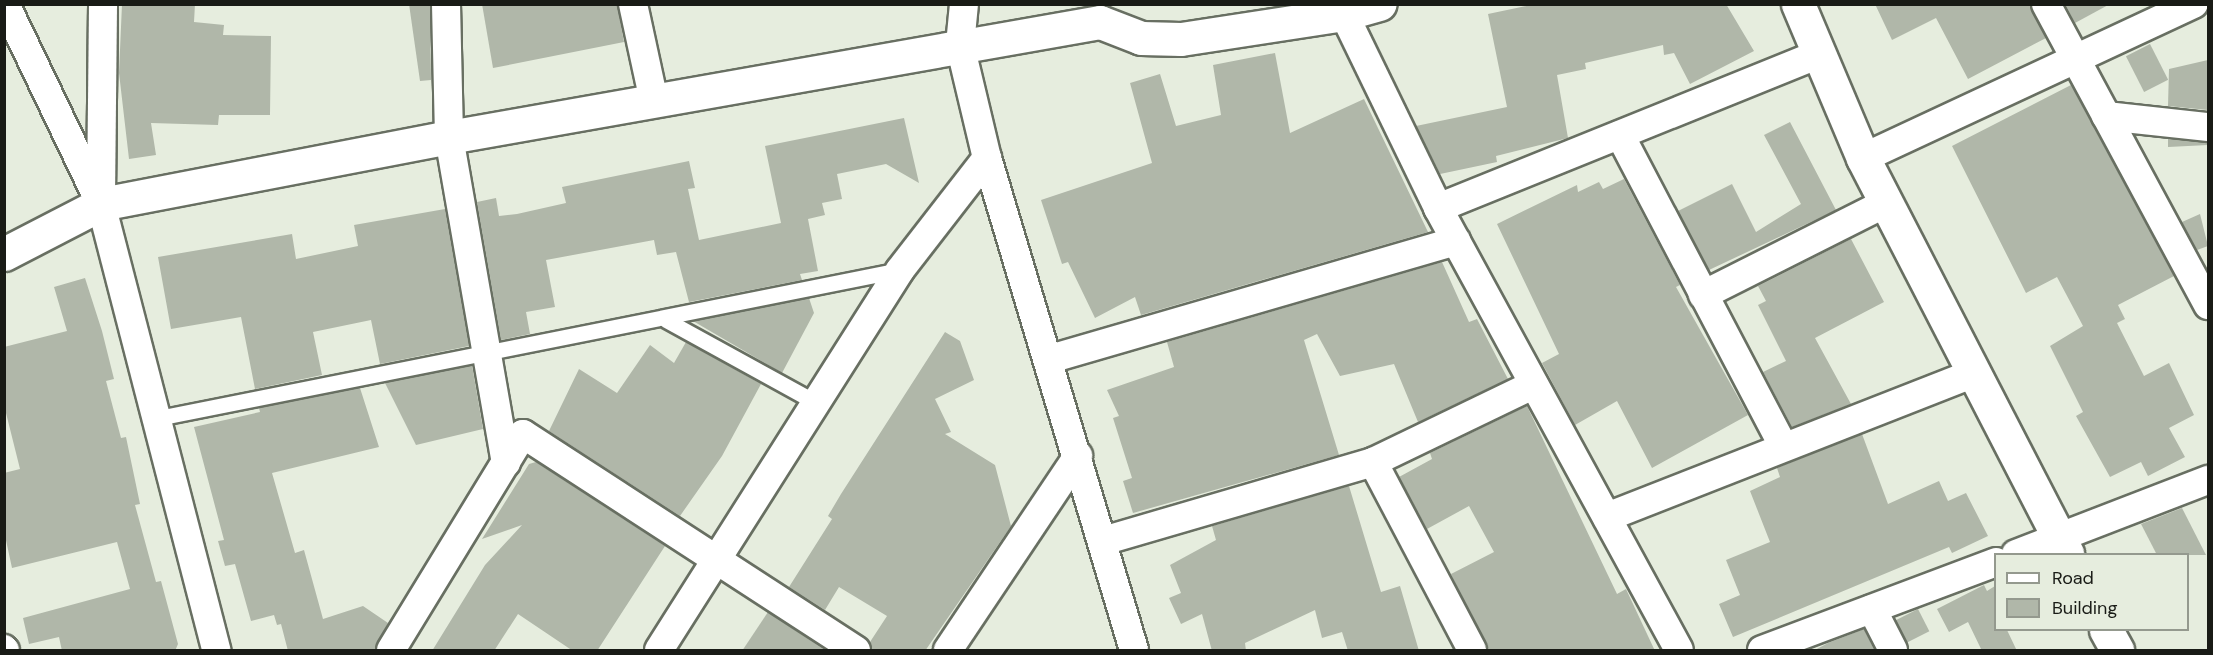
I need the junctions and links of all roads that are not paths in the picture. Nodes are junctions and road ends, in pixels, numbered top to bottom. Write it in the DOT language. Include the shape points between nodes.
graph roads {
  1 [pos="5,4"];
  2 [pos="103,4"];
  3 [pos="446,4"];
  4 [pos="633,4"];
  5 [pos="964,4"];
  6 [pos="1380,4"];
  7 [pos="1798,4"];
  8 [pos="2046,4"];
  9 [pos="2194,4"];
  10 [pos="1105,13"];
  11 [pos="1344,14"];
  12 [pos="960,45"];
  13 [pos="1819,54"];
  14 [pos="2076,60"];
  15 [pos="654,101"];
  16 [pos="2106,116"];
  17 [pos="2208,127"];
  18 [pos="1620,135"];
  19 [pos="449,137"];
  20 [pos="987,158"];
  21 [pos="1863,158"];
  22 [pos="1886,203"];
  23 [pos="101,204"];
  24 [pos="1438,208"];
  25 [pos="1456,241"];
  26 [pos="4,254"];
  27 [pos="900,270"];
  28 [pos="1702,295"];
  29 [pos="2208,305"];
  30 [pos="666,320"];
  31 [pos="486,353"];
  32 [pos="1050,359"];
  33 [pos="1971,374"];
  34 [pos="1533,385"];
  35 [pos="817,403"];
  36 [pos="158,418"];
  37 [pos="1783,445"];
  38 [pos="1078,456"];
  39 [pos="1373,462"];
  40 [pos="506,463"];
  41 [pos="2208,480"];
  42 [pos="1607,517"];
  43 [pos="1103,541"];
  44 [pos="2062,547"];
  45 [pos="2028,553"];
  46 [pos="719,561"];
  47 [pos="1994,562"];
  48 [pos="1872,609"];
  49 [pos="2107,631"];
  50 [pos="216,651"];
  51 [pos="392,651"];
  52 [pos="658,651"];
  53 [pos="856,651"];
  54 [pos="948,651"];
  55 [pos="1134,651"];
  56 [pos="1472,651"];
  57 [pos="1679,651"];
  58 [pos="1762,651"];
  59 [pos="1893,651"];
  60 [pos="2117,651"];
  1 -- 23 [label="street"];
  2 -- 23 [label="street"];
  3 -- 19 [label="street"];
  4 -- 15 [label="street"];
  5 -- 12 [label="street"];
  6 -- 11 [label="street"];
  7 -- 13 [label="street"];
  8 -- 14 [label="street"];
  9 -- 14 [label="street"];
  10 -- 11 [label="street" via="1141,38 1181,39"];
  10 -- 12 [label="street"];
  11 -- 24 [label="street"];
  12 -- 15 [label="street"];
  12 -- 20 [label="street"];
  13 -- 18 [label="street"];
  13 -- 21 [label="street"];
  14 -- 16 [label="street"];
  14 -- 21 [label="street"];
  15 -- 19 [label="street"];
  16 -- 17 [label="street"];
  16 -- 29 [label="street"];
  18 -- 24 [label="street"];
  18 -- 28 [label="street"];
  19 -- 23 [label="street"];
  19 -- 31 [label="street"];
  20 -- 27 [label="street"];
  20 -- 32 [label="street"];
  21 -- 22 [label="street"];
  22 -- 28 [label="street"];
  22 -- 33 [label="street"];
  23 -- 26 [label="street"];
  23 -- 36 [label="street"];
  24 -- 25 [label="street"];
  25 -- 32 [label="street"];
  25 -- 34 [label="street"];
  27 -- 30 [label="lane"];
  27 -- 35 [label="street"];
  28 -- 37 [label="street"];
  30 -- 31 [label="lane"];
  30 -- 35 [label="lane"];
  31 -- 36 [label="lane"];
  31 -- 40 [label="street"];
  32 -- 38 [label="street"];
  33 -- 37 [label="street"];
  33 -- 44 [label="street"];
  34 -- 39 [label="street"];
  34 -- 42 [label="street"];
  35 -- 46 [label="street"];
  36 -- 50 [label="street"];
  37 -- 42 [label="street"];
  38 -- 43 [label="street"];
  38 -- 54 [label="street"];
  39 -- 43 [label="street"];
  39 -- 56 [label="street"];
  40 -- 46 [label="street" via="523,434"];
  40 -- 51 [label="street"];
  41 -- 44 [label="street"];
  42 -- 57 [label="street"];
  43 -- 55 [label="street"];
  44 -- 45 [label="street"];
  46 -- 52 [label="street"];
  46 -- 53 [label="street"];
  47 -- 48 [label="street"];
  48 -- 58 [label="street"];
  48 -- 59 [label="street"];
  49 -- 60 [label="street"];
}
